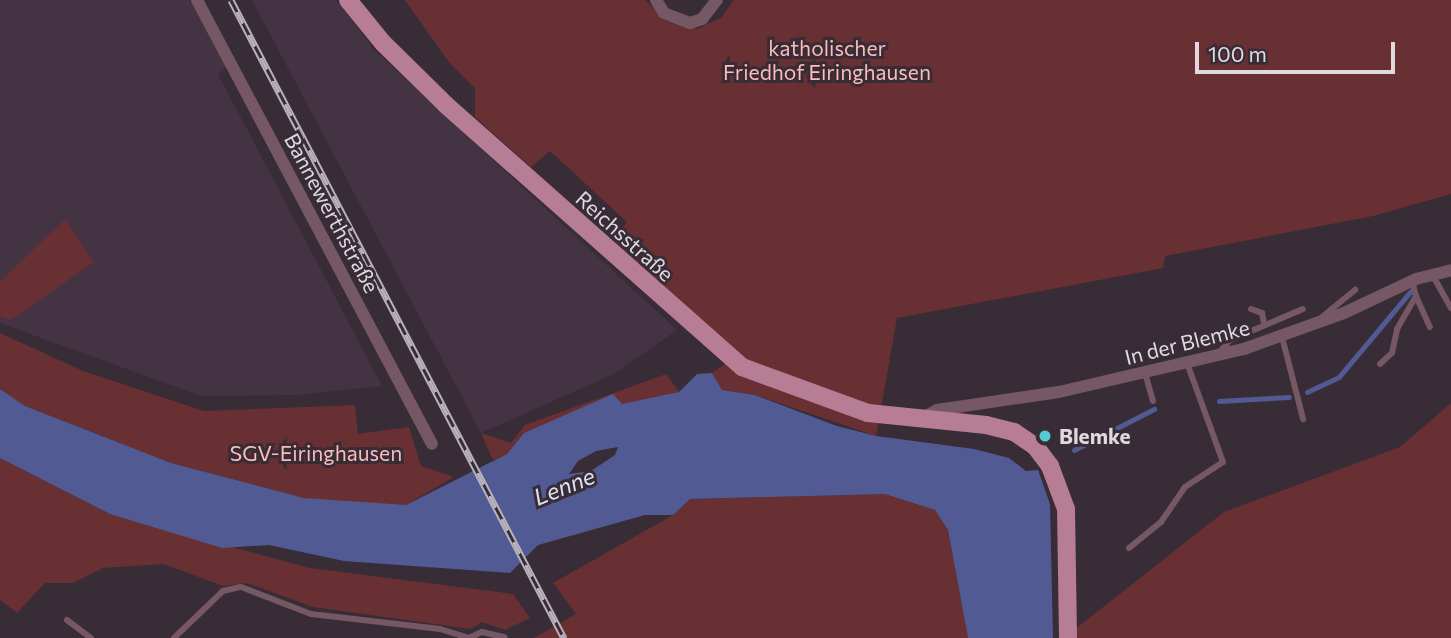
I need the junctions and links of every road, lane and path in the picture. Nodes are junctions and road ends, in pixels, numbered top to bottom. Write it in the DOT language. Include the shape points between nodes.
graph roads {
  1 [pos="197,0"];
  2 [pos="348,0"];
  3 [pos="656,0"];
  4 [pos="718,0"];
  5 [pos="1451,270"];
  6 [pos="1432,274"];
  7 [pos="1412,281"];
  8 [pos="1355,290"];
  9 [pos="1416,296"];
  10 [pos="1450,305"];
  11 [pos="1251,309"];
  12 [pos="1303,309"];
  13 [pos="1264,324"];
  14 [pos="1317,324"];
  15 [pos="1430,327"];
  16 [pos="1283,337"];
  17 [pos="1218,354"];
  18 [pos="1187,363"];
  19 [pos="1380,364"];
  20 [pos="1145,373"];
  21 [pos="1153,401"];
  22 [pos="923,419"];
  23 [pos="1303,419"];
  24 [pos="432,444"];
  25 [pos="1129,548"];
  26 [pos="67,620"];
  27 [pos="504,637"];
  28 [pos="91,638"];
  29 [pos="174,638"];
  30 [pos="469,638"];
  31 [pos="1068,638"];
  1 -- 24 [label="street, Bannewerthstraße"];
  2 -- 22 [label="main road, Reichsstraße" via="383,43 446,105 742,367 868,412"];
  3 -- 4 [label="street" via="671,17 690,23 702,19"];
  5 -- 6 [label="street, In der Blemke"];
  6 -- 7 [label="street, In der Blemke"];
  6 -- 10 [label="lane"];
  7 -- 9 [label="lane"];
  7 -- 14 [label="street, In der Blemke"];
  8 -- 14 [label="lane"];
  9 -- 15 [label="lane"];
  9 -- 19 [label="lane" via="1397,329 1392,353"];
  11 -- 13 [label="lane" via="1262,313"];
  12 -- 13 [label="lane"];
  13 -- 17 [label="lane" via="1230,340"];
  14 -- 16 [label="street, In der Blemke"];
  16 -- 17 [label="street, In der Blemke"];
  16 -- 23 [label="lane"];
  17 -- 18 [label="street, In der Blemke"];
  18 -- 20 [label="street, In der Blemke"];
  18 -- 25 [label="lane" via="1223,462 1185,487 1161,522"];
  20 -- 21 [label="lane"];
  20 -- 22 [label="street, In der Blemke" via="937,410"];
  22 -- 31 [label="main road, Reichsstraße" via="1014,432 1035,446 1051,466 1068,525"];
  26 -- 28 [label="lane"];
  27 -- 30 [label="lane" via="482,632"];
  29 -- 30 [label="lane" via="223,591 241,587 311,614 440,629"];
}
